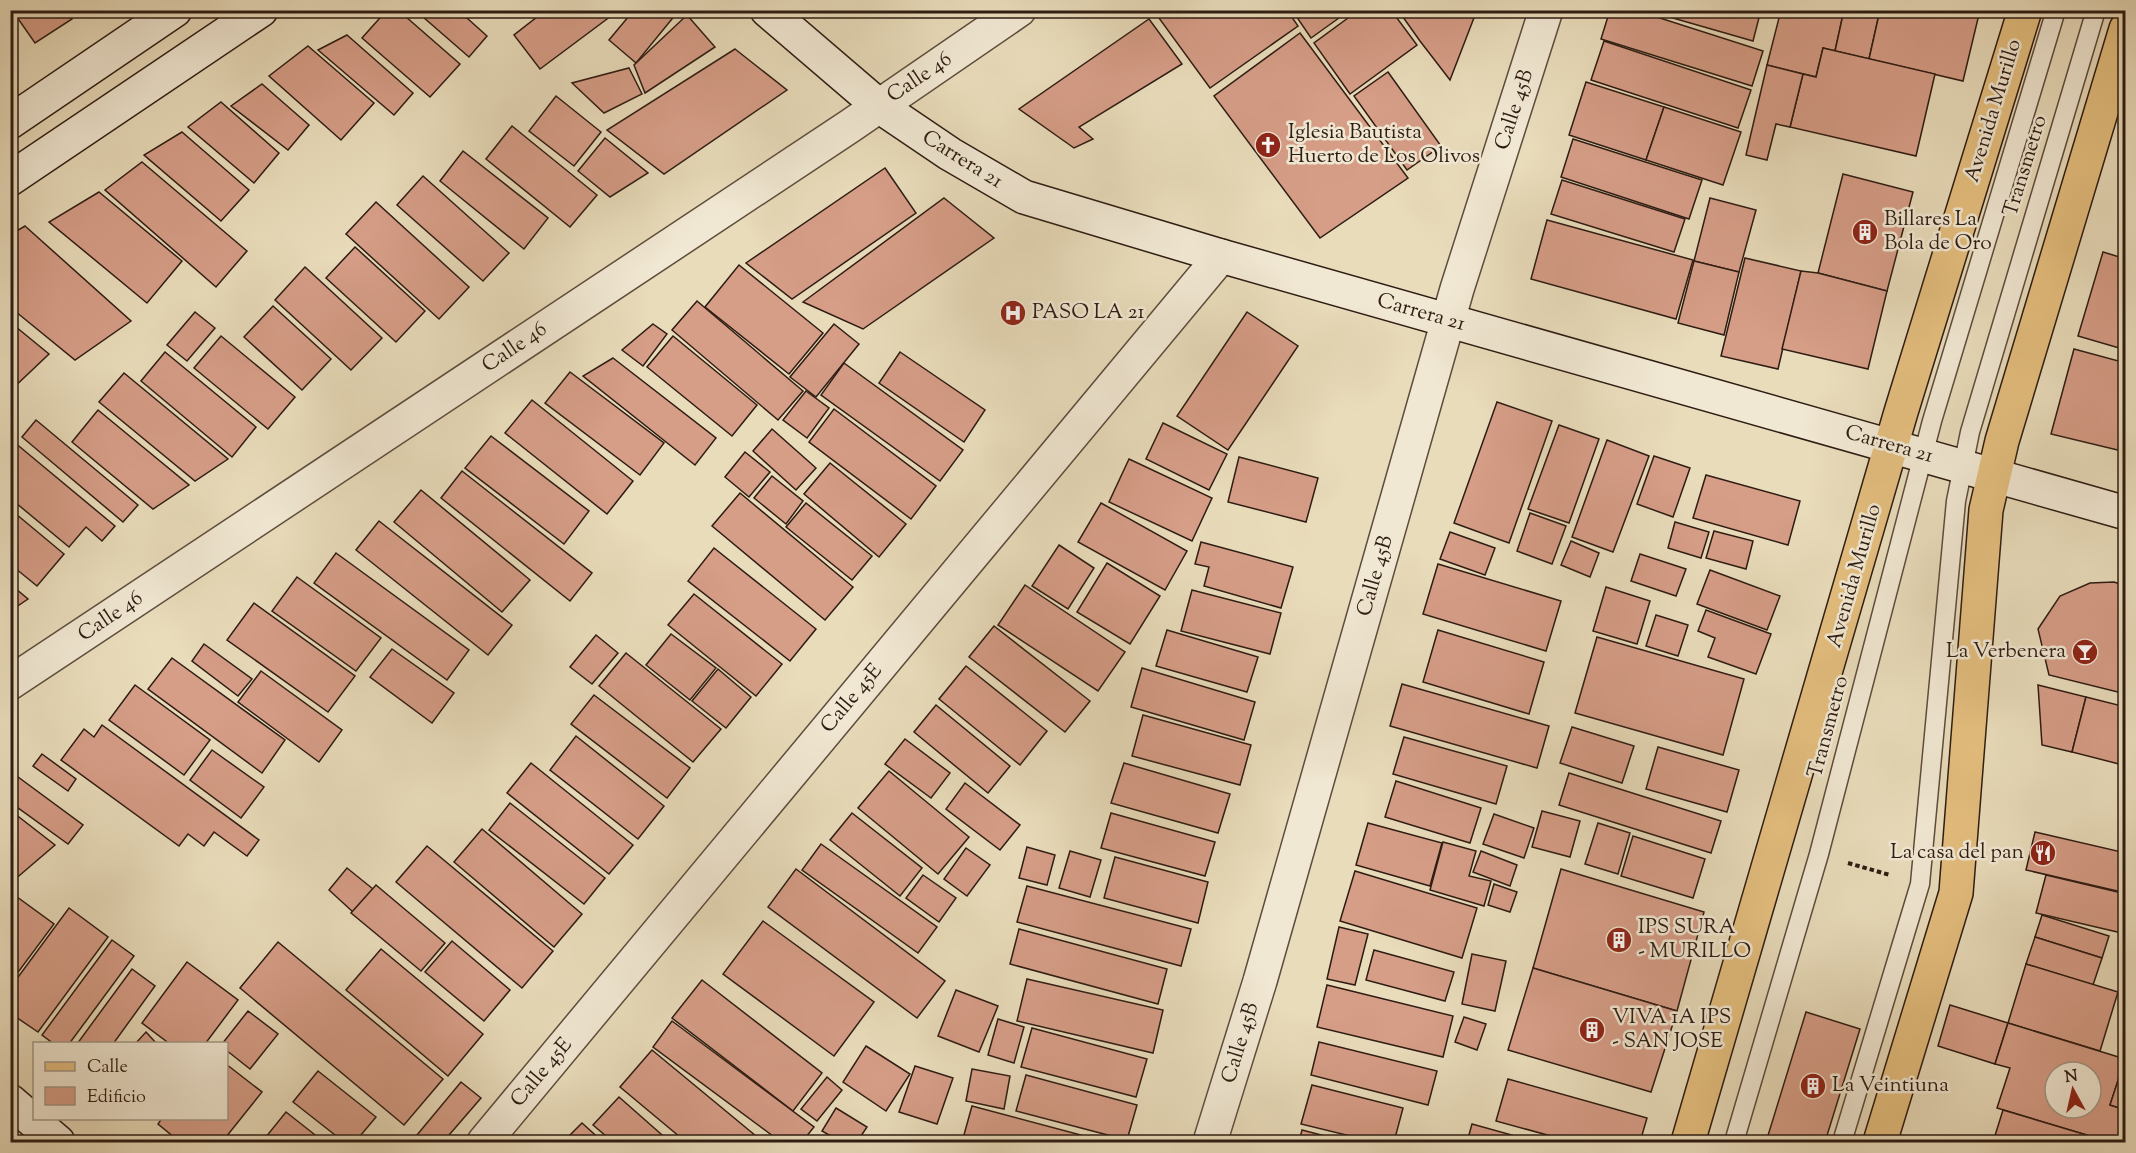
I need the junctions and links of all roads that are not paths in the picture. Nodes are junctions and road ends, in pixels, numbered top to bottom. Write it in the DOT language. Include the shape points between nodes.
graph roads {
  1 [pos="175,10"];
  2 [pos="261,10"];
  3 [pos="767,10"];
  4 [pos="1019,10"];
  5 [pos="1546,10"];
  6 [pos="2025,10"];
  7 [pos="2056,10"];
  8 [pos="2096,10"];
  9 [pos="2126,29"];
  10 [pos="879,106"];
  11 [pos="10,122"];
  12 [pos="10,179"];
  13 [pos="1221,256"];
  14 [pos="1450,321"];
  15 [pos="1892,447"];
  16 [pos="1924,455"];
  17 [pos="1963,467"];
  18 [pos="1994,476"];
  19 [pos="2126,513"];
  20 [pos="10,683"];
  21 [pos="10,1101"];
  22 [pos="58,1143"];
  23 [pos="484,1143"];
  24 [pos="1210,1143"];
  25 [pos="1688,1143"];
  26 [pos="1734,1143"];
  27 [pos="1842,1143"];
  28 [pos="1880,1143"];
  1 -- 11 [label="street"];
  2 -- 12 [label="street"];
  3 -- 10 [label="street, Carrera 21"];
  4 -- 10 [label="street, Calle 46"];
  5 -- 14 [label="street, Calle 45B"];
  6 -- 15 [label="main road, Avenida Murillo"];
  7 -- 16 [label="lane, Transmetro"];
  8 -- 17 [label="lane, Transmetro" via="1970,432"];
  9 -- 18 [label="main road"];
  10 -- 13 [label="street, Carrera 21" via="1024,197"];
  10 -- 20 [label="street, Calle 46"];
  13 -- 14 [label="street, Carrera 21"];
  13 -- 23 [label="street, Calle 45E"];
  14 -- 15 [label="street, Carrera 21"];
  14 -- 24 [label="street, Calle 45B"];
  15 -- 16 [label="street, Carrera 21"];
  15 -- 25 [label="main road, Avenida Murillo"];
  16 -- 17 [label="street, Carrera 21"];
  16 -- 26 [label="lane, Transmetro" via="1819,854"];
  17 -- 18 [label="street, Carrera 21"];
  17 -- 27 [label="lane, Transmetro" via="1956,501 1920,884"];
  18 -- 19 [label="street, Carrera 21"];
  18 -- 28 [label="main road" via="1986,510 1956,893"];
  21 -- 22 [label="street"];
}
